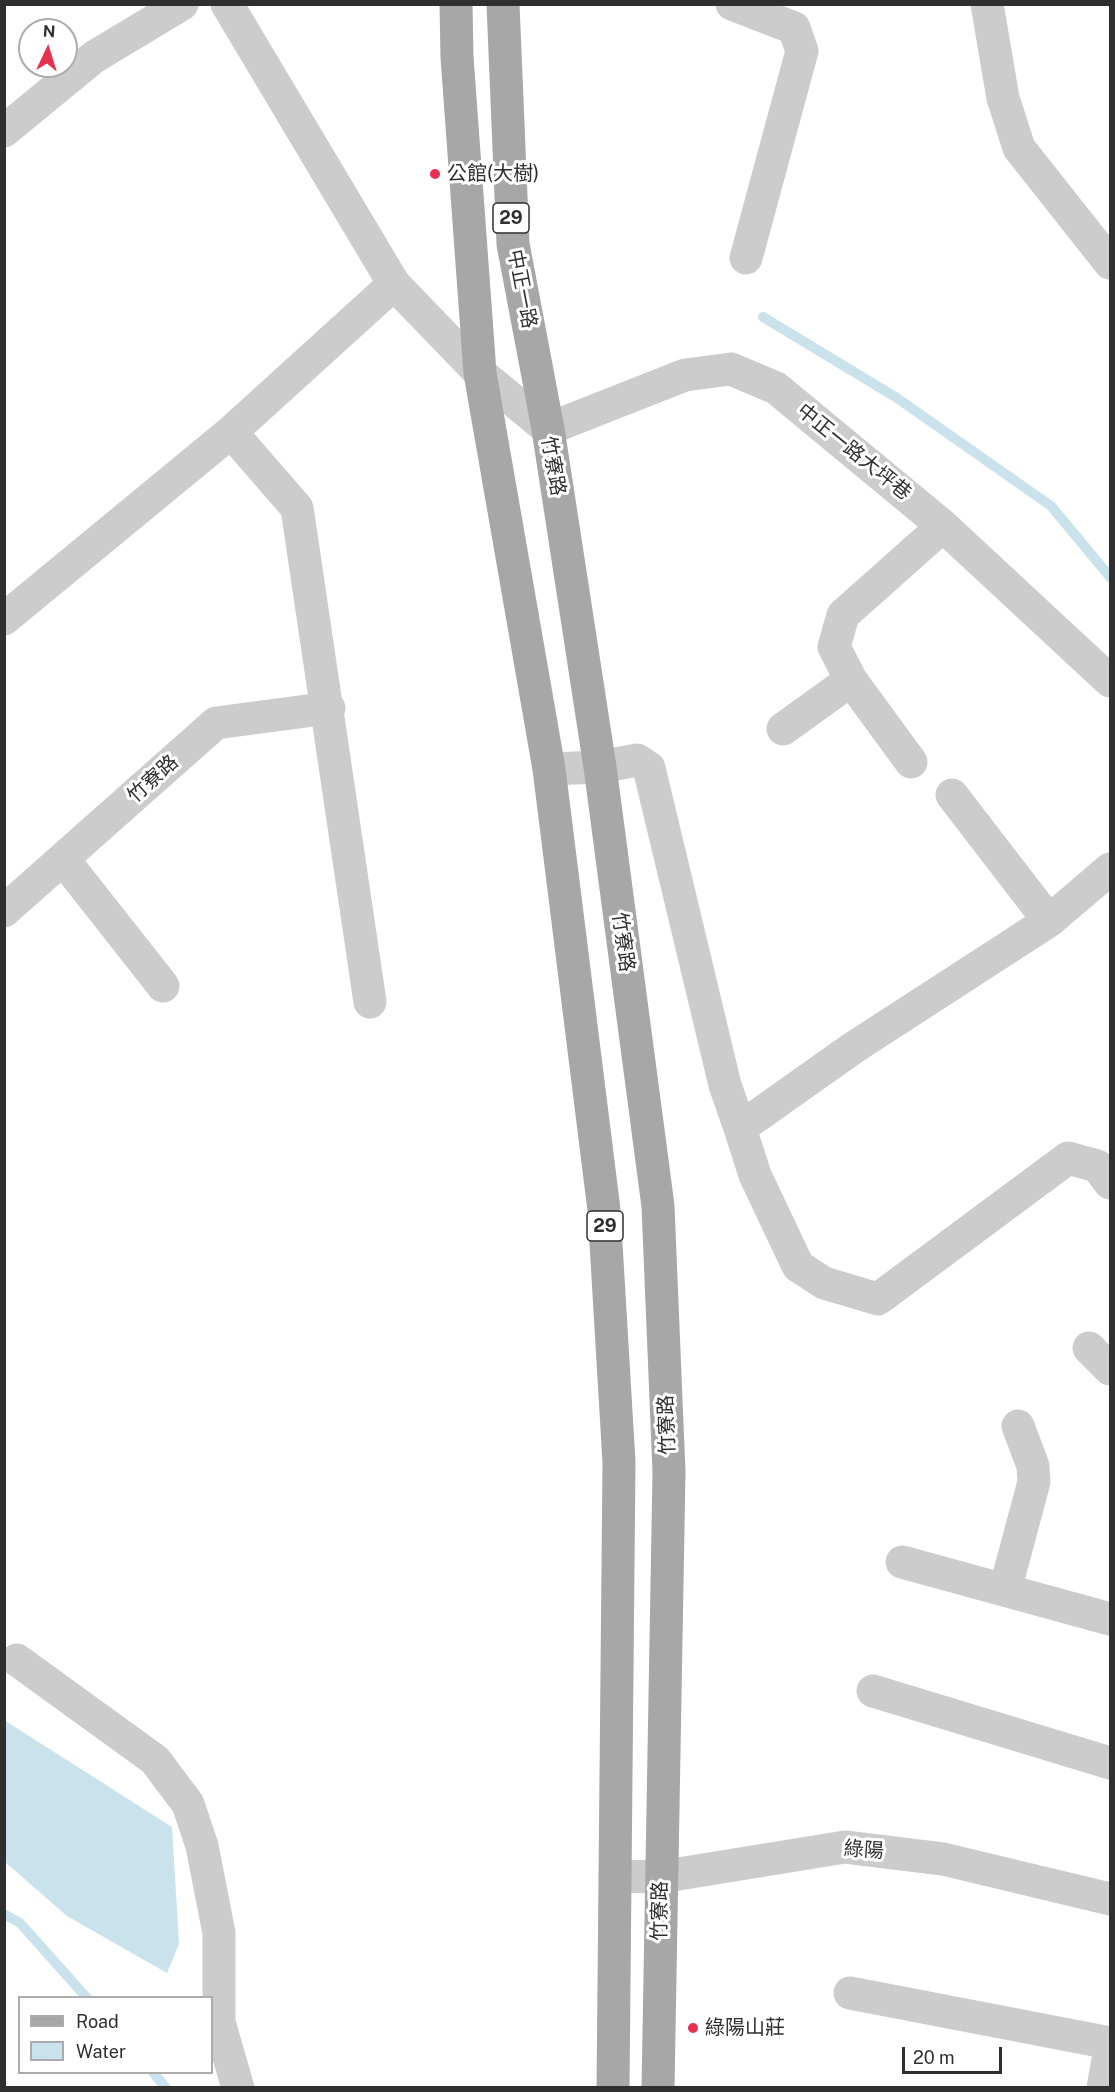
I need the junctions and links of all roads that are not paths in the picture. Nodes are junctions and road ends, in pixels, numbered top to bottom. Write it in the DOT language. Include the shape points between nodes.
graph roads {
  1 [pos="182,4"];
  2 [pos="227,4"];
  3 [pos="456,4"];
  4 [pos="503,4"];
  5 [pos="732,4"];
  6 [pos="987,4"];
  7 [pos="4,131"];
  8 [pos="746,258"];
  9 [pos="1110,263"];
  10 [pos="394,284"];
  11 [pos="480,373"];
  12 [pos="548,429"];
  13 [pos="231,432"];
  14 [pos="943,526"];
  15 [pos="4,619"];
  16 [pos="851,680"];
  17 [pos="1110,681"];
  18 [pos="328,708"];
  19 [pos="783,729"];
  20 [pos="911,762"];
  21 [pos="600,767"];
  22 [pos="549,769"];
  23 [pos="951,795"];
  24 [pos="63,859"];
  25 [pos="1110,869"];
  26 [pos="4,911"];
  27 [pos="1049,921"];
  28 [pos="163,986"];
  29 [pos="370,1002"];
  30 [pos="740,1128"];
  31 [pos="1110,1183"];
  32 [pos="1018,1426"];
  33 [pos="902,1562"];
  34 [pos="1005,1590"];
  35 [pos="1110,1619"];
  36 [pos="17,1660"];
  37 [pos="873,1691"];
  38 [pos="1110,1763"];
  39 [pos="615,1876"];
  40 [pos="660,1877"];
  41 [pos="1110,1899"];
  42 [pos="850,1993"];
  43 [pos="1110,2043"];
  44 [pos="1110,2049"];
  45 [pos="238,2088"];
  46 [pos="613,2088"];
  47 [pos="658,2088"];
  48 [pos="1103,2088"];
  1 -- 7 [label="street" via="94,57"];
  2 -- 10 [label="street"];
  3 -- 11 [label="main road, 29" via="456,57"];
  4 -- 12 [label="main road, 中正一路 / 29" via="513,244"];
  5 -- 8 [label="street" via="794,28 802,51"];
  6 -- 9 [label="street" via="1003,98 1019,148"];
  10 -- 11 [label="street, 竹寮路"];
  10 -- 13 [label="street"];
  11 -- 12 [label="street, 竹寮路"];
  11 -- 22 [label="main road, 29"];
  12 -- 14 [label="street, 中正一路大坪巷" via="685,375 731,369 776,388"];
  12 -- 21 [label="main road, 竹寮路 / 29"];
  13 -- 15 [label="street"];
  13 -- 18 [label="street" via="297,508"];
  14 -- 16 [label="street" via="843,615 834,647"];
  14 -- 17 [label="street, 中正一路大坪巷"];
  16 -- 19 [label="street"];
  16 -- 20 [label="street"];
  18 -- 24 [label="street, 竹寮路" via="216,723"];
  18 -- 29 [label="street"];
  21 -- 22 [label="street"];
  21 -- 30 [label="street" via="637,760 649,768 726,1085"];
  21 -- 40 [label="main road, 竹寮路 / 29" via="658,1206 669,1472"];
  22 -- 39 [label="main road, 29" via="604,1210 619,1462"];
  23 -- 27 [label="street"];
  24 -- 26 [label="street, 竹寮路"];
  24 -- 28 [label="street"];
  25 -- 27 [label="street"];
  27 -- 30 [label="street" via="853,1048"];
  30 -- 31 [label="street" via="755,1175 798,1266 824,1284 878,1299 1068,1158 1097,1166"];
  32 -- 34 [label="street" via="1034,1466 1034,1482"];
  33 -- 34 [label="street"];
  34 -- 35 [label="street"];
  36 -- 45 [label="street" via="155,1760 188,1804 202,1846 219,1933 219,2022"];
  37 -- 38 [label="street"];
  39 -- 40 [label="street, 綠陽"];
  39 -- 46 [label="main road, 29"];
  40 -- 41 [label="street, 綠陽" via="845,1847 943,1858"];
  40 -- 47 [label="main road, 竹寮路 / 29"];
  42 -- 43 [label="street"];
  44 -- 48 [label="street"];
}
